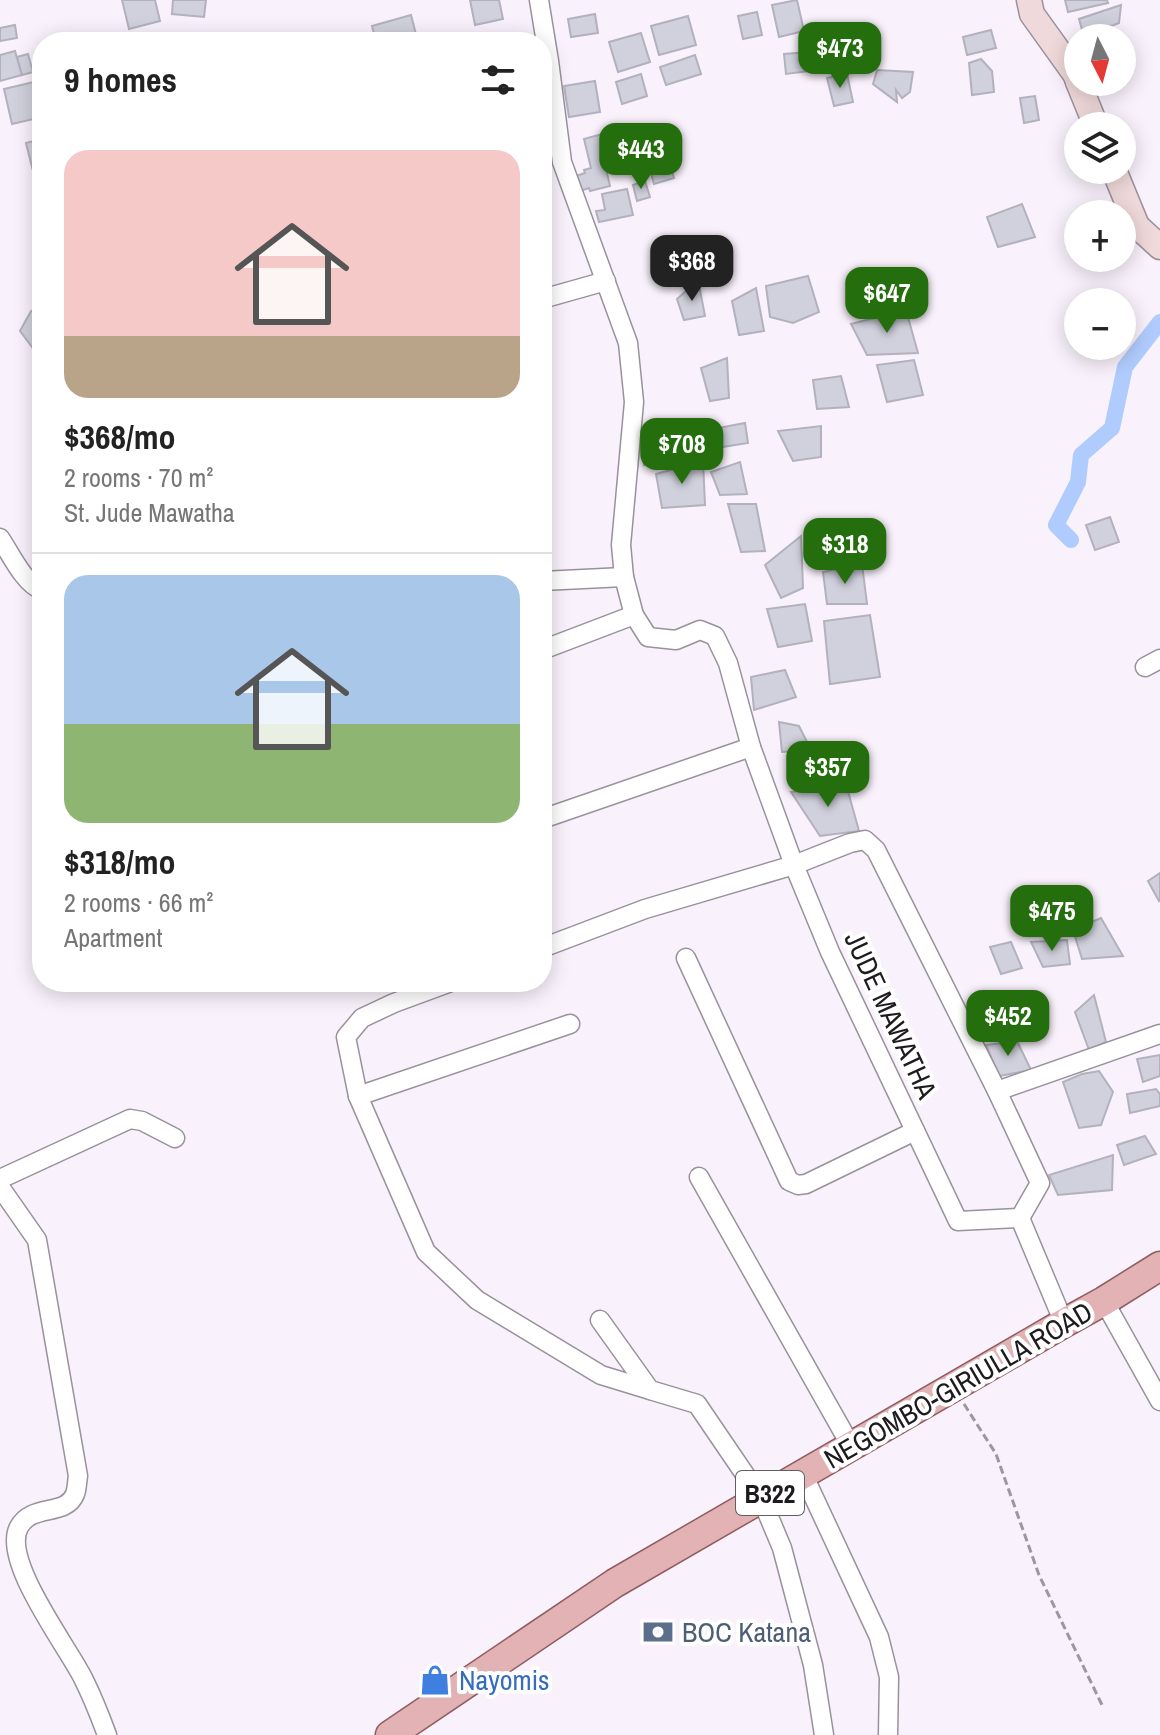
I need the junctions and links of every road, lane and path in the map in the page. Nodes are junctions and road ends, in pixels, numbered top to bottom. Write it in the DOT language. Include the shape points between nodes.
graph roads {
  1 [pos="539,0"];
  2 [pos="1029,0"];
  3 [pos="543,32"];
  4 [pos="1064,59"];
  5 [pos="552,99"];
  6 [pos="1120,184"];
  7 [pos="1160,247"];
  8 [pos="606,281"];
  9 [pos="552,296"];
  10 [pos="0,538"];
  11 [pos="624,577"];
  12 [pos="552,581"];
  13 [pos="32,585"];
  14 [pos="634,615"];
  15 [pos="552,646"];
  16 [pos="751,747"];
  17 [pos="552,816"];
  18 [pos="794,865"];
  19 [pos="552,944"];
  20 [pos="686,958"];
  21 [pos="424,992"];
  22 [pos="570,1024"];
  23 [pos="1160,1034"];
  24 [pos="997,1091"];
  25 [pos="358,1096"];
  26 [pos="915,1131"];
  27 [pos="175,1138"];
  28 [pos="699,1177"];
  29 [pos="0,1179"];
  30 [pos="0,1187"];
  31 [pos="1020,1218"];
  32 [pos="1160,1266"];
  33 [pos="1104,1301"];
  34 [pos="600,1320"];
  35 [pos="1064,1323"];
  36 [pos="953,1387"];
  37 [pos="650,1390"];
  38 [pos="1160,1401"];
  39 [pos="851,1446"];
  40 [pos="803,1474"];
  41 [pos="761,1498"];
  42 [pos="1103,1707"];
  43 [pos="107,1735"];
  44 [pos="390,1735"];
  45 [pos="824,1735"];
  46 [pos="888,1735"];
  1 -- 3 [label="street"];
  2 -- 4 [label="street" via="1032,14"];
  5 -- 8 [label="street" via="562,162"];
  6 -- 7 [label="street" via="1137,226"];
  8 -- 9 [label="street"];
  8 -- 11 [label="street" via="628,343 634,402 621,545"];
  10 -- 13 [label="street"];
  11 -- 12 [label="street"];
  11 -- 14 [label="street"];
  14 -- 15 [label="street"];
  14 -- 16 [label="street, JUDE MAWATHA" via="648,637 676,640 700,630 715,636 728,663"];
  16 -- 17 [label="street"];
  16 -- 18 [label="street, JUDE MAWATHA"];
  18 -- 19 [label="street" via="645,909"];
  18 -- 24 [label="street" via="865,840 876,850"];
  18 -- 26 [label="street, JUDE MAWATHA"];
  20 -- 26 [label="street" via="789,1181 806,1184"];
  21 -- 25 [label="street" via="362,1018 346,1037"];
  22 -- 25 [label="street"];
  23 -- 24 [label="street"];
  24 -- 31 [label="street" via="1040,1183"];
  25 -- 37 [label="street" via="426,1252 477,1300 601,1375"];
  26 -- 31 [label="street, JUDE MAWATHA" via="958,1221"];
  27 -- 29 [label="street" via="130,1119"];
  28 -- 39 [label="street"];
  30 -- 43 [label="street" via="37,1240 78,1476 74,1497 62,1507 31,1514 18,1527 16,1544 25,1580 83,1678"];
  31 -- 35 [label="street"];
  32 -- 33 [label="main road, NEGOMBO-GIRIULLA ROAD / B322"];
  33 -- 35 [label="main road, NEGOMBO-GIRIULLA ROAD / B322"];
  33 -- 38 [label="street"];
  34 -- 37 [label="street"];
  35 -- 36 [label="main road, NEGOMBO-GIRIULLA ROAD / B322"];
  36 -- 39 [label="main road, NEGOMBO-GIRIULLA ROAD / B322"];
  36 -- 42 [label="path" via="996,1454 1039,1575"];
  37 -- 41 [label="street" via="697,1404"];
  39 -- 40 [label="main road, NEGOMBO-GIRIULLA ROAD / B322"];
  40 -- 41 [label="main road, NEGOMBO-GIRIULLA ROAD / B322"];
  40 -- 46 [label="street" via="879,1637 889,1677"];
  41 -- 44 [label="main road, NEGOMBO-GIRIULLA ROAD / B322" via="615,1583"];
  41 -- 45 [label="street" via="786,1563 813,1665"];
}
